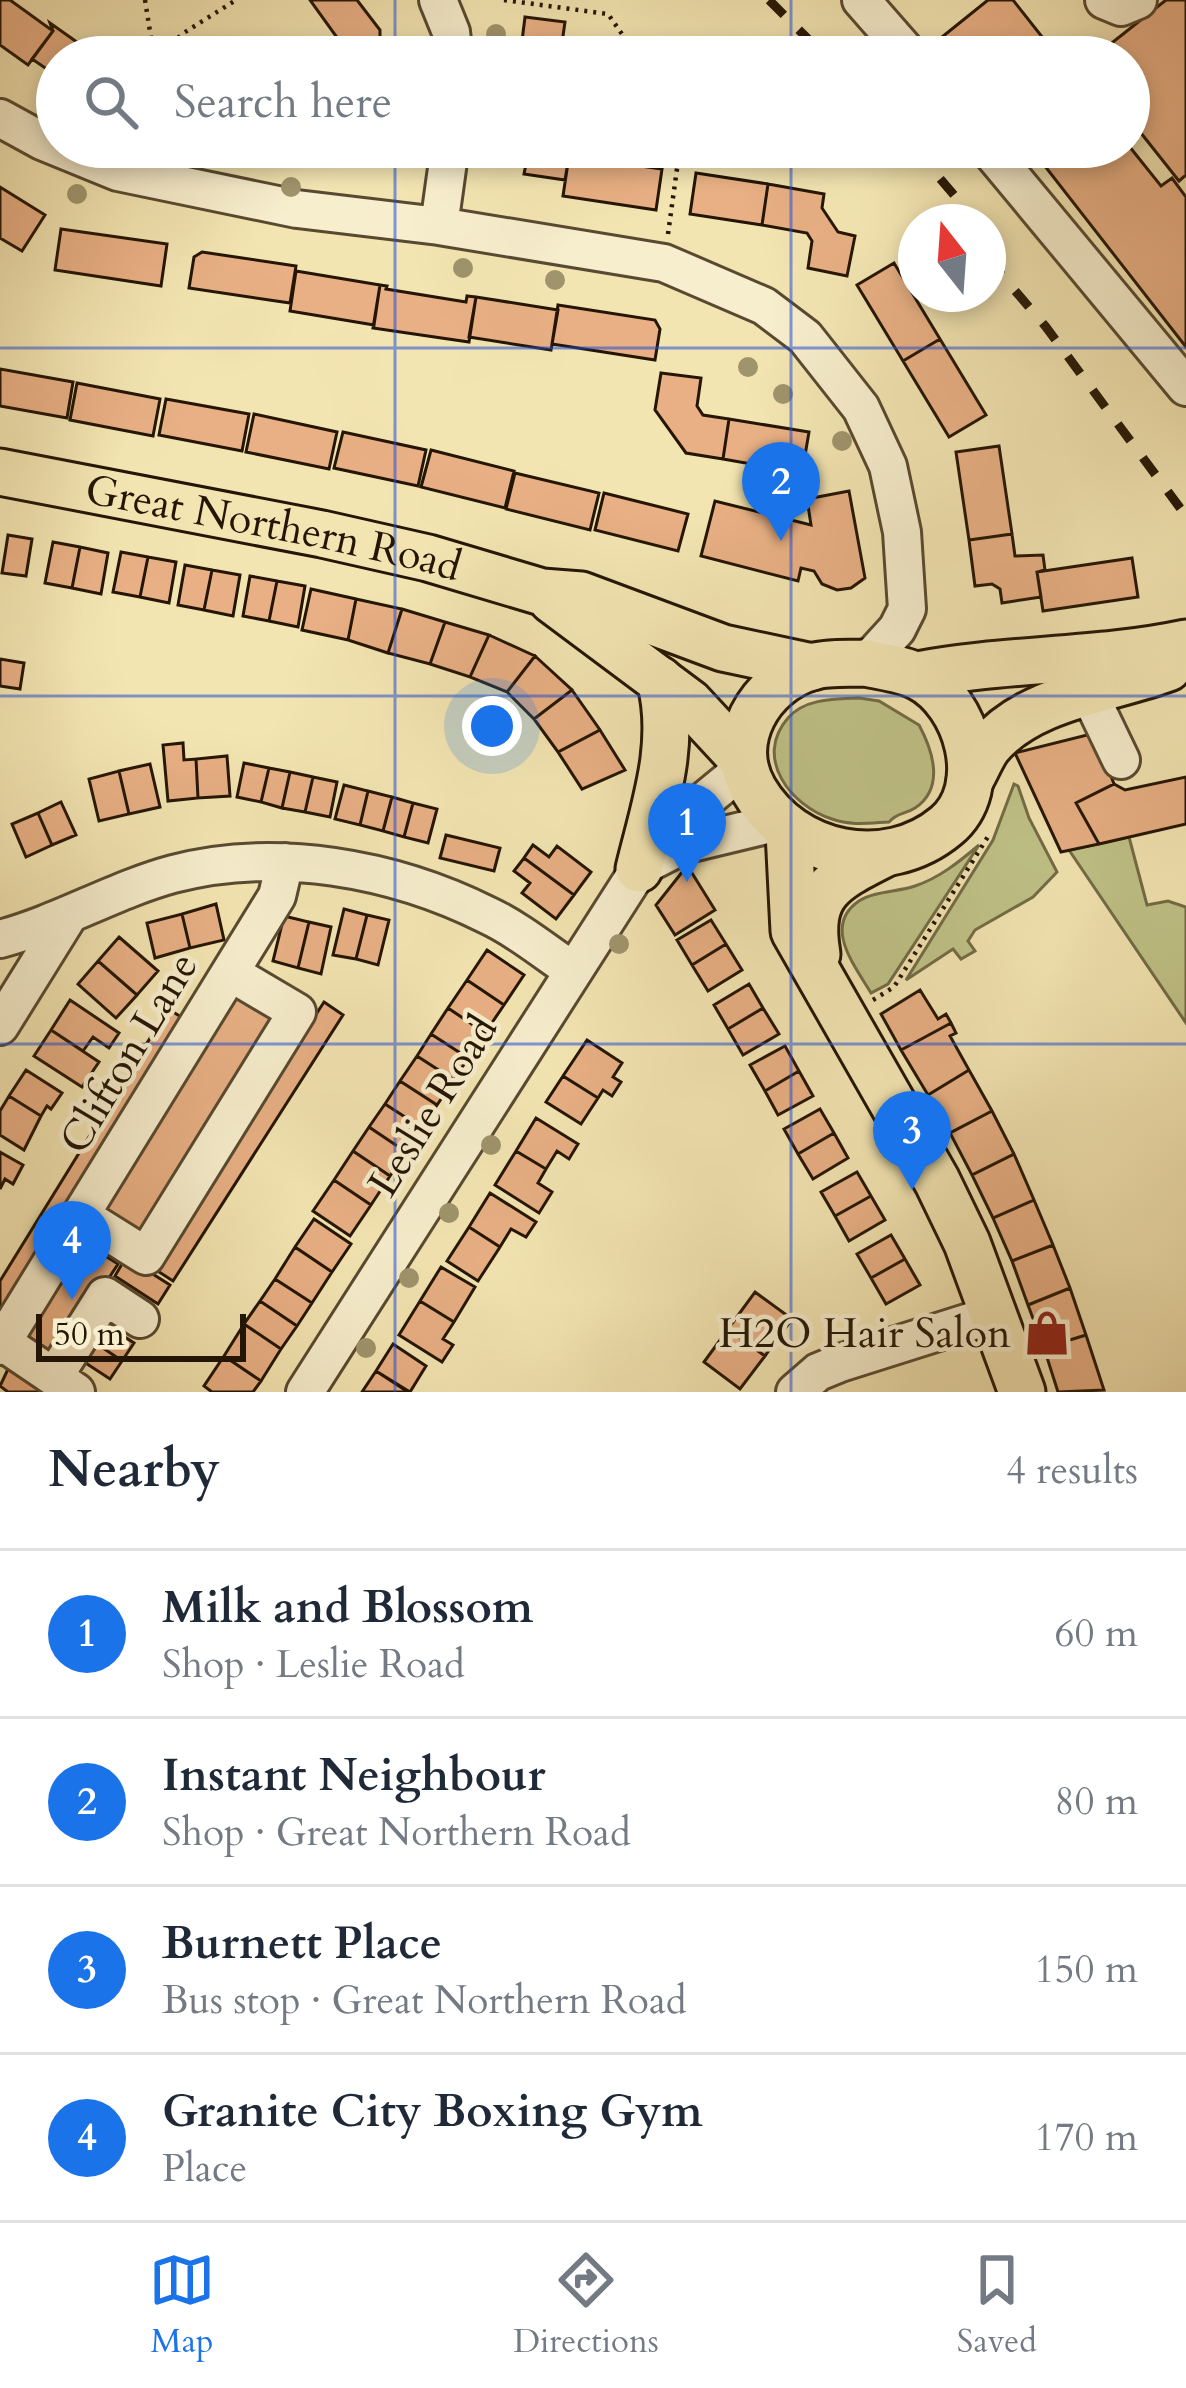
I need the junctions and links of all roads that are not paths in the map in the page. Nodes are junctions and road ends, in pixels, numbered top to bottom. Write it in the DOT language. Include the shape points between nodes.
graph roads {
  1 [pos="438,0"];
  2 [pos="861,0"];
  3 [pos="1104,0"];
  4 [pos="1138,0"];
  5 [pos="451,36"];
  6 [pos="893,36"];
  7 [pos="0,118"];
  8 [pos="36,139"];
  9 [pos="108,168"];
  10 [pos="446,168"];
  11 [pos="1004,168"];
  12 [pos="439,226"];
  13 [pos="1186,387"];
  14 [pos="0,472"];
  15 [pos="542,592"];
  16 [pos="1186,644"];
  17 [pos="1186,659"];
  18 [pos="866,663"];
  19 [pos="812,667"];
  20 [pos="917,675"];
  21 [pos="660,680"];
  22 [pos="1096,692"];
  23 [pos="1120,760"];
  24 [pos="743,763"];
  25 [pos="970,780"];
  26 [pos="784,827"];
  27 [pos="889,852"];
  28 [pos="285,862"];
  29 [pos="639,869"];
  30 [pos="69,915"];
  31 [pos="0,939"];
  32 [pos="572,970"];
  33 [pos="231,973"];
  34 [pos="822,981"];
  35 [pos="0,1026"];
  36 [pos="82,1216"];
  37 [pos="995,1314"];
  38 [pos="140,1319"];
  39 [pos="1,1344"];
  40 [pos="65,1384"];
  41 [pos="305,1392"];
  42 [pos="794,1392"];
  43 [pos="1022,1392"];
  1 -- 5 [label="street"];
  2 -- 6 [label="street"];
  3 -- 4 [label="street" via="1121,7"];
  7 -- 8 [label="street"];
  9 -- 12 [label="street" via="297,209"];
  10 -- 12 [label="street"];
  11 -- 13 [label="street"];
  12 -- 18 [label="street" via="664,263 710,280 805,337 860,408 889,466 902,532 907,609"];
  14 -- 15 [label="main road, Great Northern Road" via="322,534"];
  15 -- 19 [label="main road, Great Northern Road" via="581,595 724,648"];
  15 -- 21 [label="main road, Great Northern Road"];
  16 -- 20 [label="main road"];
  17 -- 22 [label="main road"];
  18 -- 19 [label="main road"];
  18 -- 20 [label="main road"];
  19 -- 24 [label="main road" via="768,693 752,714"];
  20 -- 25 [label="main road" via="954,709"];
  21 -- 24 [label="main road, Great Northern Road"];
  21 -- 29 [label="main road" via="667,742"];
  22 -- 23 [label="street"];
  22 -- 25 [label="main road" via="1008,730"];
  24 -- 26 [label="main road"];
  24 -- 29 [label="street, Leslie Road"];
  25 -- 27 [label="main road" via="945,827"];
  26 -- 27 [label="main road" via="839,852"];
  26 -- 29 [label="street, Leslie Road" via="683,844"];
  26 -- 34 [label="main road" via="794,932"];
  27 -- 34 [label="main road" via="822,896 812,926"];
  28 -- 30 [label="street" via="170,874"];
  28 -- 32 [label="street" via="406,880 490,916"];
  28 -- 33 [label="street, Clifton Lane" via="277,896"];
  29 -- 32 [label="street, Leslie Road"];
  30 -- 31 [label="street"];
  30 -- 35 [label="street"];
  32 -- 41 [label="street, Leslie Road"];
  33 -- 36 [label="street, Clifton Lane"];
  33 -- 36 [label="street" via="297,1012 146,1256"];
  34 -- 37 [label="main road" via="937,1181"];
  36 -- 39 [label="street, Clifton Lane"];
  37 -- 42 [label="street" via="840,1363"];
  37 -- 43 [label="main road"];
  38 -- 40 [label="street" via="105,1296"];
  39 -- 40 [label="street"];
}
